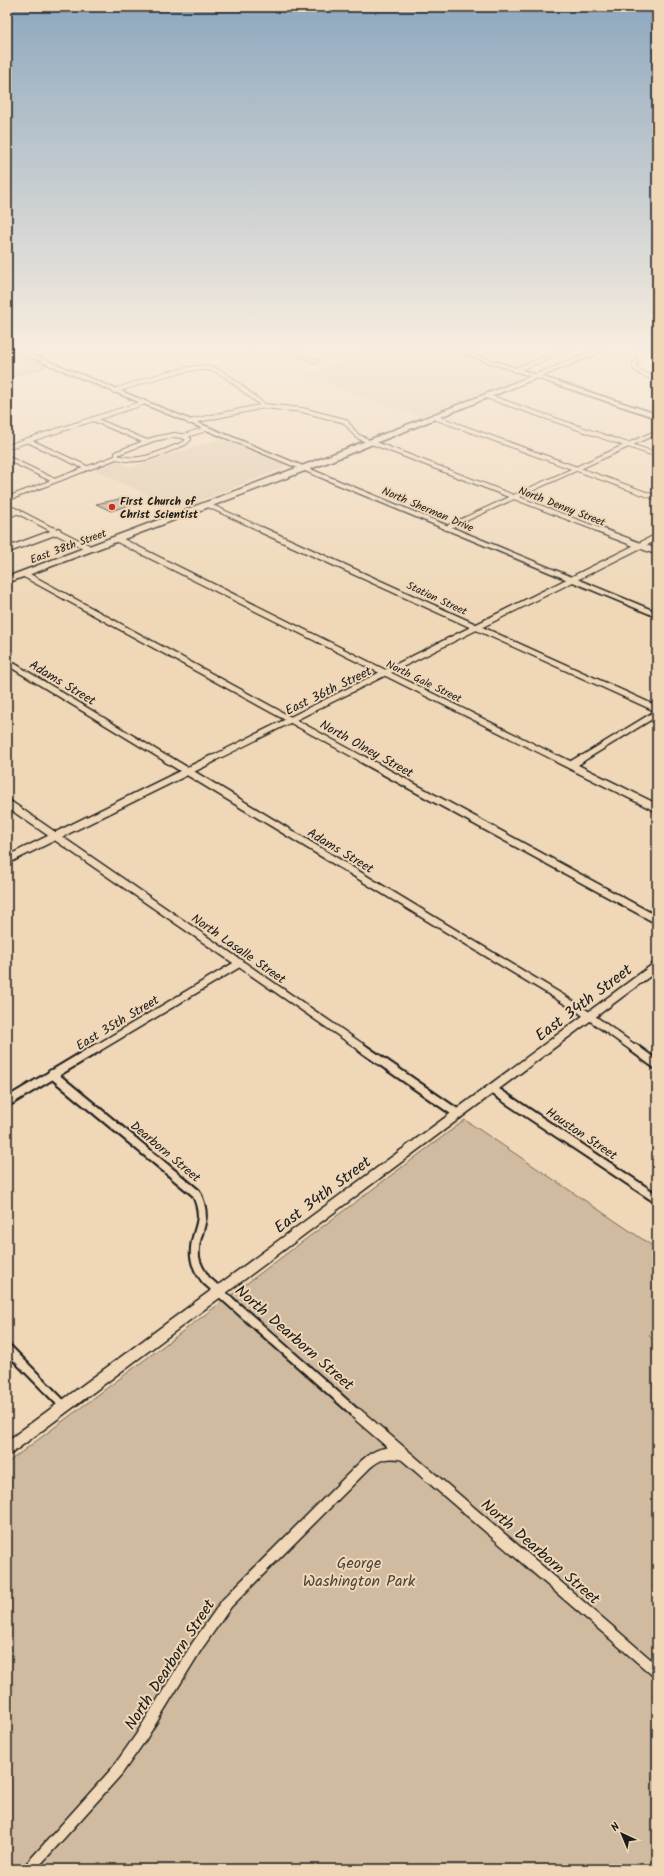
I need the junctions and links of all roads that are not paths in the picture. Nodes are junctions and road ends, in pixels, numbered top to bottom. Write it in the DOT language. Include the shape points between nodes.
graph roads {
  1 [pos="38,437"];
  2 [pos="134,437"];
  3 [pos="163,437"];
  4 [pos="185,437"];
  5 [pos="225,437"];
  6 [pos="358,437"];
  7 [pos="379,437"];
  8 [pos="380,437"];
  9 [pos="487,437"];
  10 [pos="604,437"];
  11 [pos="647,437"];
  12 [pos="27,440"];
  13 [pos="368,441"];
  14 [pos="147,442"];
  15 [pos="628,445"];
  16 [pos="7,447"];
  17 [pos="657,455"];
  18 [pos="117,457"];
  19 [pos="7,458"];
  20 [pos="301,467"];
  21 [pos="87,468"];
  22 [pos="576,469"];
  23 [pos="53,480"];
  24 [pos="514,497"];
  25 [pos="657,498"];
  26 [pos="7,499"];
  27 [pos="208,505"];
  28 [pos="7,506"];
  29 [pos="18,511"];
  30 [pos="7,516"];
  31 [pos="446,528"];
  32 [pos="58,532"];
  33 [pos="657,537"];
  34 [pos="117,539"];
  35 [pos="640,546"];
  36 [pos="87,547"];
  37 [pos="7,550"];
  38 [pos="657,552"];
  39 [pos="24,574"];
  40 [pos="7,576"];
  41 [pos="7,580"];
  42 [pos="573,580"];
  43 [pos="657,615"];
  44 [pos="477,628"];
  45 [pos="7,662"];
  46 [pos="386,673"];
  47 [pos="657,709"];
  48 [pos="657,713"];
  49 [pos="292,720"];
  50 [pos="571,765"];
  51 [pos="188,772"];
  52 [pos="7,803"];
  53 [pos="657,808"];
  54 [pos="56,836"];
  55 [pos="7,860"];
  56 [pos="657,920"];
  57 [pos="240,963"];
  58 [pos="657,966"];
  59 [pos="590,1016"];
  60 [pos="657,1065"];
  61 [pos="52,1074"];
  62 [pos="492,1089"];
  63 [pos="7,1102"];
  64 [pos="458,1114"];
  65 [pos="657,1198"];
  66 [pos="219,1291"];
  67 [pos="7,1348"];
  68 [pos="64,1406"];
  69 [pos="7,1449"];
  70 [pos="404,1455"];
  71 [pos="657,1672"];
  72 [pos="29,1869"];
  1 -- 12 [label="street"];
  2 -- 14 [label="street"];
  3 -- 14 [label="street"];
  4 -- 18 [label="street" via="189,439 188,442 138,460 128,461"];
  5 -- 20 [label="main road, North Sherman Drive"];
  6 -- 13 [label="street, North Denny Street"];
  7 -- 13 [label="main road, East 38th Street"];
  8 -- 13 [label="main road, East 38th Street"];
  9 -- 22 [label="street"];
  10 -- 15 [label="street"];
  11 -- 15 [label="street"];
  12 -- 16 [label="street"];
  12 -- 21 [label="street"];
  13 -- 20 [label="main road, East 38th Street"];
  13 -- 24 [label="street, North Denny Street"];
  14 -- 18 [label="street" via="117,453"];
  15 -- 17 [label="street"];
  15 -- 22 [label="street"];
  18 -- 21 [label="street"];
  19 -- 23 [label="street"];
  20 -- 27 [label="main road, East 38th Street"];
  20 -- 31 [label="main road, North Sherman Drive"];
  20 -- 36 [label="main road, East 38th Street"];
  21 -- 23 [label="street"];
  22 -- 24 [label="street"];
  22 -- 25 [label="street"];
  23 -- 26 [label="street"];
  24 -- 31 [label="street"];
  24 -- 35 [label="street, North Denny Street"];
  27 -- 34 [label="main road, East 38th Street"];
  27 -- 44 [label="street, Station Street"];
  28 -- 29 [label="street"];
  29 -- 30 [label="street"];
  29 -- 32 [label="street"];
  31 -- 42 [label="main road, North Sherman Drive"];
  32 -- 36 [label="street"];
  32 -- 37 [label="street"];
  33 -- 35 [label="street, East 36th Street"];
  34 -- 39 [label="main road, East 38th Street"];
  34 -- 46 [label="street, North Gale Street"];
  35 -- 38 [label="street, North Denny Street"];
  35 -- 42 [label="street, East 36th Street"];
  36 -- 40 [label="main road, East 38th Street"];
  39 -- 41 [label="main road, East 38th Street"];
  39 -- 49 [label="street, North Olney Street"];
  42 -- 43 [label="main road, North Sherman Drive"];
  42 -- 44 [label="street, East 36th Street"];
  44 -- 46 [label="street, East 36th Street"];
  44 -- 47 [label="street, Station Street"];
  45 -- 51 [label="street, Adams Street"];
  46 -- 49 [label="street, East 36th Street"];
  46 -- 50 [label="street, North Gale Street"];
  48 -- 50 [label="street"];
  49 -- 51 [label="street, East 36th Street"];
  49 -- 56 [label="street, North Olney Street"];
  50 -- 53 [label="street, North Gale Street"];
  51 -- 54 [label="street, East 36th Street"];
  51 -- 59 [label="street, Adams Street"];
  52 -- 54 [label="street, North Lasalle Street"];
  54 -- 55 [label="street, East 36th Street"];
  54 -- 57 [label="street, North Lasalle Street"];
  57 -- 61 [label="street, East 35th Street"];
  57 -- 64 [label="street, North Lasalle Street"];
  58 -- 59 [label="main road, East 34th Street"];
  59 -- 60 [label="street, Adams Street"];
  59 -- 62 [label="main road, East 34th Street"];
  61 -- 63 [label="street, East 35th Street"];
  61 -- 66 [label="street, Dearborn Street" via="196,1193 204,1214 194,1247 195,1260 203,1276"];
  62 -- 64 [label="main road, East 34th Street"];
  62 -- 65 [label="street, Houston Street"];
  64 -- 66 [label="main road, East 34th Street"];
  66 -- 68 [label="main road, East 34th Street"];
  66 -- 70 [label="street, North Dearborn Street"];
  67 -- 68 [label="street"];
  68 -- 69 [label="main road, East 34th Street"];
  70 -- 71 [label="street, North Dearborn Street"];
  70 -- 72 [label="street, North Dearborn Street" via="384,1452 368,1461 227,1603 209,1626 141,1737 117,1771"];
}
